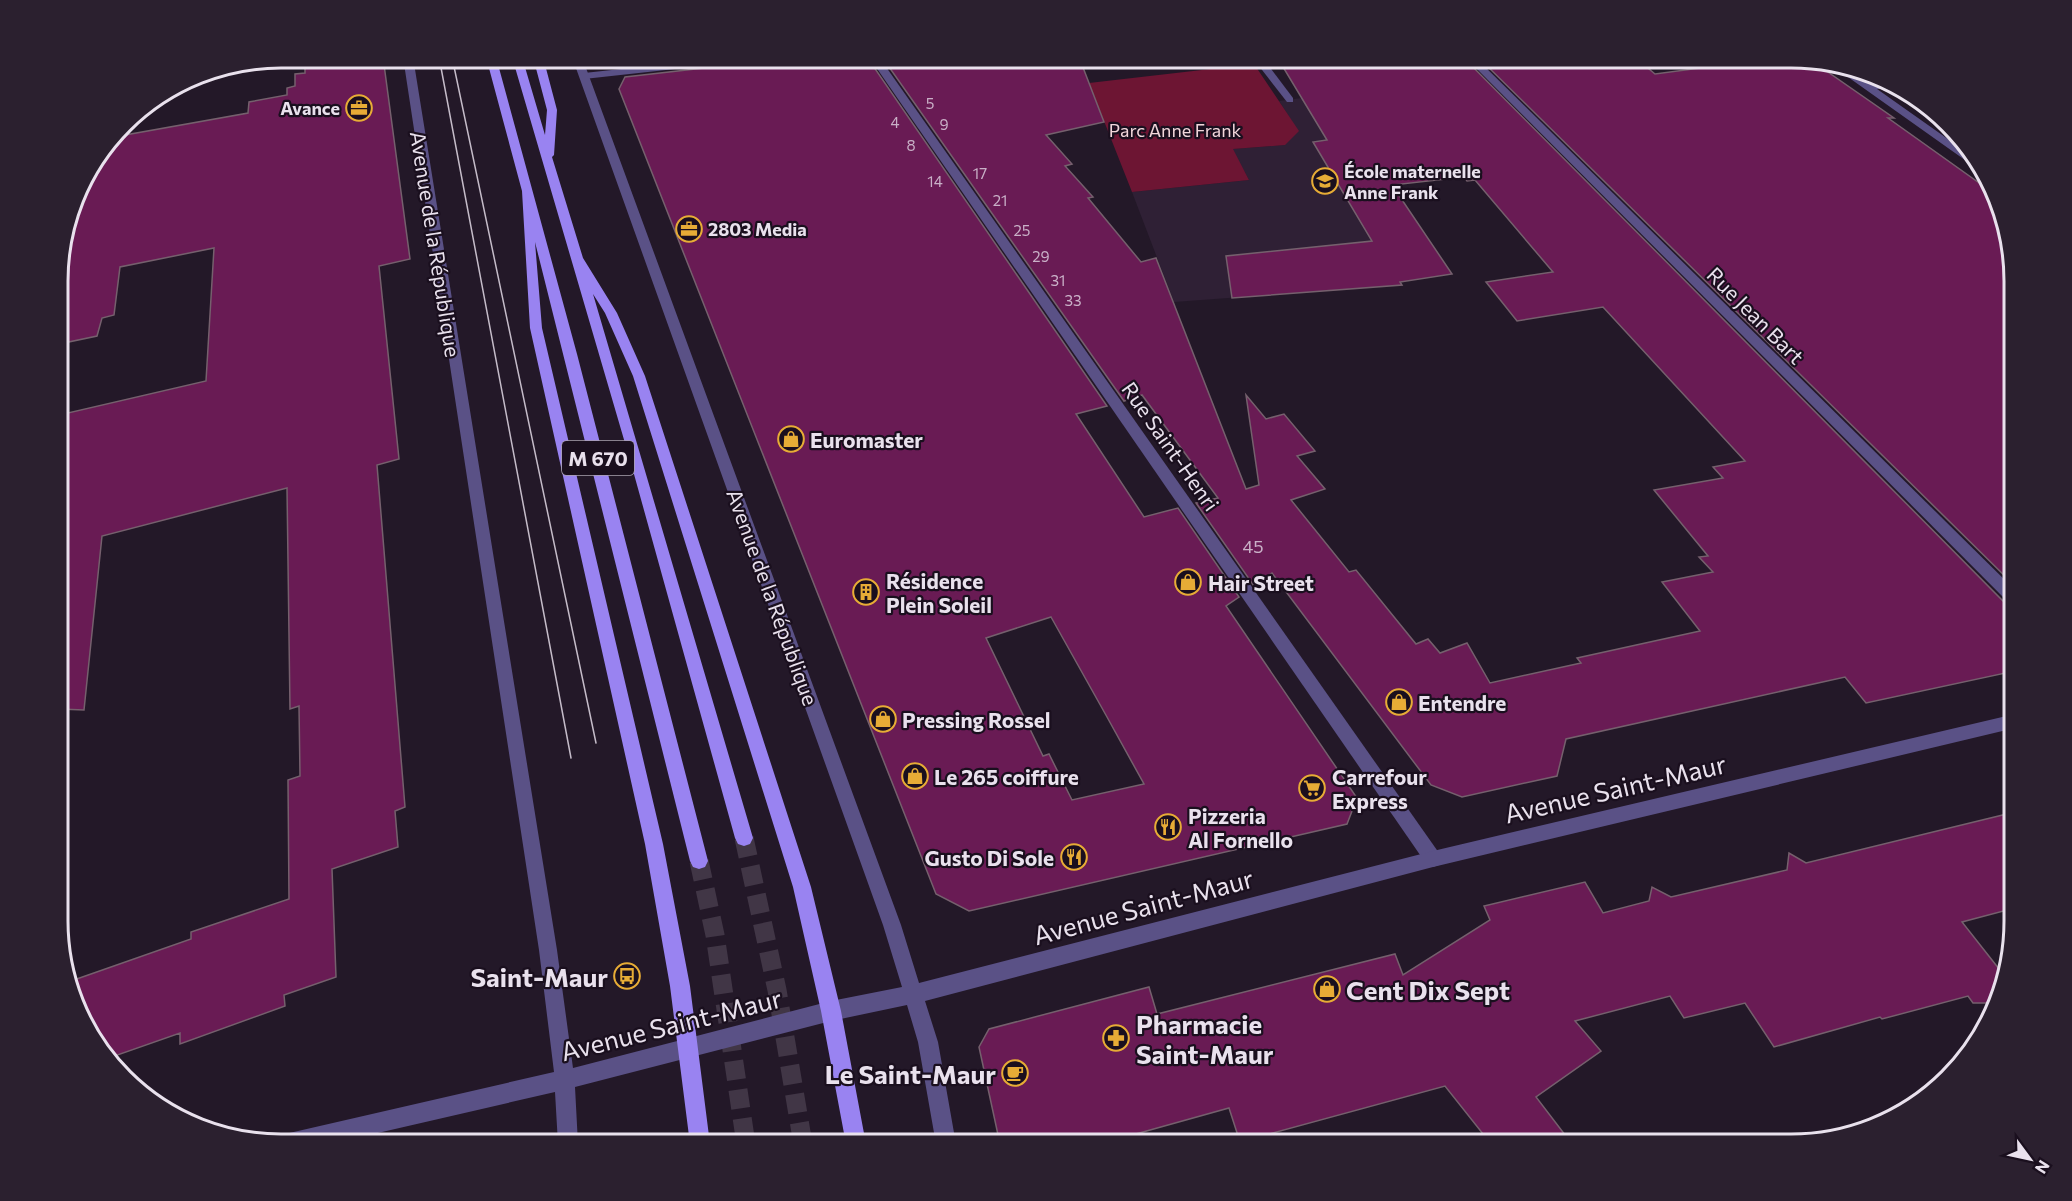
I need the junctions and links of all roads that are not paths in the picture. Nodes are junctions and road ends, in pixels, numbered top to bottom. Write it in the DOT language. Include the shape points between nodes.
graph roads {
  1 [pos="410,68"];
  2 [pos="494,68"];
  3 [pos="520,68"];
  4 [pos="541,68"];
  5 [pos="581,68"];
  6 [pos="657,68"];
  7 [pos="882,68"];
  8 [pos="1265,68"];
  9 [pos="1481,68"];
  10 [pos="584,76"];
  11 [pos="1856,78"];
  12 [pos="1868,86"];
  13 [pos="1879,86"];
  14 [pos="1290,100"];
  15 [pos="1961,152"];
  16 [pos="549,164"];
  17 [pos="527,188"];
  18 [pos="578,260"];
  19 [pos="2004,590"];
  20 [pos="2004,723"];
  21 [pos="744,838"];
  22 [pos="1434,858"];
  23 [pos="699,861"];
  24 [pos="915,994"];
  25 [pos="831,1011"];
  26 [pos="689,1047"];
  27 [pos="565,1080"];
  28 [pos="329,1134"];
  29 [pos="568,1134"];
  30 [pos="699,1134"];
  31 [pos="854,1134"];
  32 [pos="944,1134"];
  1 -- 27 [label="street, Avenue de la République"];
  2 -- 17 [label="main road, M 670"];
  3 -- 16 [label="main road, M 670"];
  4 -- 16 [label="main road" via="552,110"];
  5 -- 10 [label="street, Avenue de la République"];
  6 -- 10 [label="street"];
  7 -- 22 [label="street, Rue Saint-Henri"];
  8 -- 14 [label="street"];
  9 -- 19 [label="street, Rue Jean Bart"];
  10 -- 24 [label="street, Avenue de la République"];
  11 -- 12 [label="street"];
  12 -- 13 [label="street"];
  12 -- 15 [label="street"];
  16 -- 18 [label="main road, M 670"];
  17 -- 23 [label="main road, M 670"];
  17 -- 26 [label="main road" via="536,328 654,844"];
  18 -- 21 [label="main road, M 670"];
  18 -- 25 [label="main road" via="611,313 639,375 802,887"];
  20 -- 22 [label="street, Avenue Saint-Maur"];
  22 -- 24 [label="street, Avenue Saint-Maur"];
  24 -- 25 [label="street, Avenue Saint-Maur"];
  24 -- 32 [label="street, Avenue de la République"];
  25 -- 26 [label="street, Avenue Saint-Maur"];
  25 -- 31 [label="main road"];
  26 -- 27 [label="street, Avenue Saint-Maur"];
  26 -- 30 [label="main road"];
  27 -- 28 [label="street, Avenue Saint-Maur"];
  27 -- 29 [label="street, Avenue de la République"];
}
